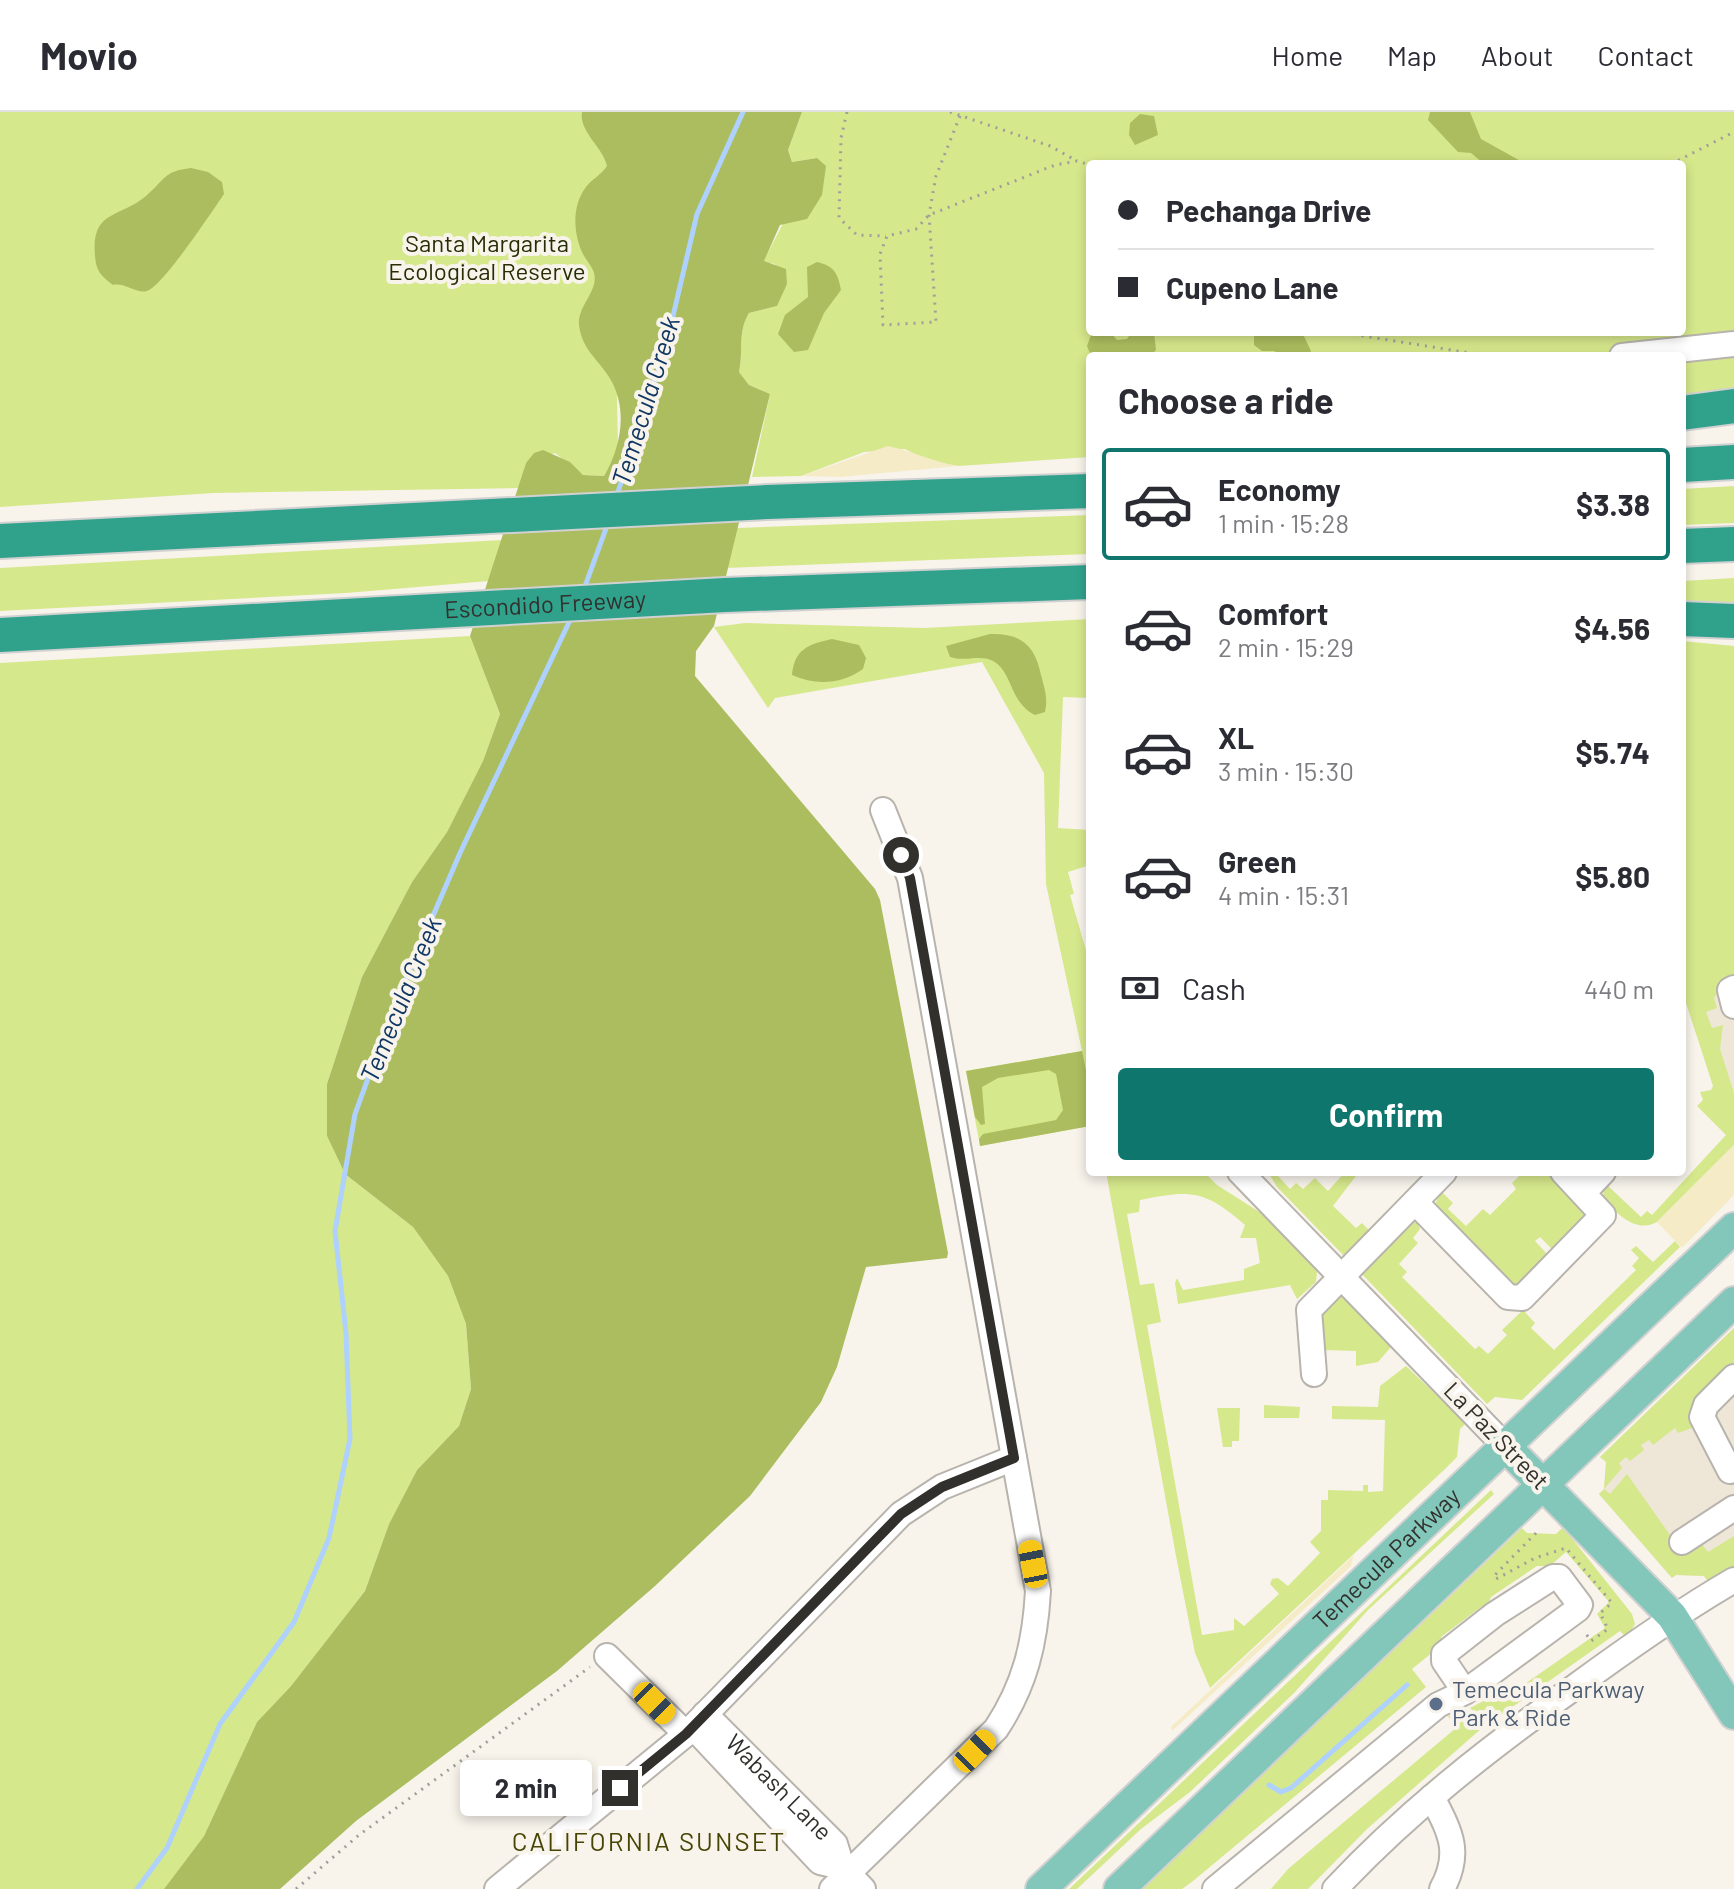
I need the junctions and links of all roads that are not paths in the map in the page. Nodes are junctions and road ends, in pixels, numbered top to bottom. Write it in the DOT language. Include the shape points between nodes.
graph roads {
  1 [pos="1734,344"];
  2 [pos="1659,352"];
  3 [pos="1734,406"];
  4 [pos="1686,412"];
  5 [pos="1734,462"];
  6 [pos="1686,465"];
  7 [pos="1086,491"];
  8 [pos="0,541"];
  9 [pos="1734,544"];
  10 [pos="1686,546"];
  11 [pos="1086,582"];
  12 [pos="1686,619"];
  13 [pos="1734,621"];
  14 [pos="0,635"];
  15 [pos="883,810"];
  16 [pos="1734,988"];
  17 [pos="1734,1006"];
  18 [pos="1244,1176"];
  19 [pos="1440,1176"];
  20 [pos="1567,1176"];
  21 [pos="1599,1176"];
  22 [pos="1584,1192"];
  23 [pos="1415,1202"];
  24 [pos="1734,1228"];
  25 [pos="1340,1277"];
  26 [pos="1734,1302"];
  27 [pos="1314,1374"];
  28 [pos="1734,1377"];
  29 [pos="1507,1448"];
  30 [pos="1014,1458"];
  31 [pos="1733,1473"];
  32 [pos="1544,1485"];
  33 [pos="1734,1508"];
  34 [pos="1682,1542"];
  35 [pos="1734,1580"];
  36 [pos="1672,1616"];
  37 [pos="607,1656"];
  38 [pos="1465,1692"];
  39 [pos="1734,1714"];
  40 [pos="695,1725"];
  41 [pos="1432,1797"];
  42 [pos="846,1880"];
  43 [pos="1224,1884"];
  44 [pos="497,1889"];
  45 [pos="1041,1889"];
  46 [pos="1119,1889"];
  47 [pos="1335,1889"];
  48 [pos="1442,1889"];
  1 -- 2 [label="street"];
  3 -- 4 [label="highway"];
  5 -- 6 [label="highway"];
  7 -- 8 [label="highway"];
  9 -- 10 [label="highway"];
  11 -- 14 [label="highway, Escondido Freeway" via="725,595"];
  12 -- 13 [label="highway"];
  15 -- 30 [label="street" via="910,878"];
  16 -- 17 [label="street"];
  18 -- 25 [label="street, La Paz Street"];
  19 -- 23 [label="street"];
  20 -- 22 [label="street"];
  21 -- 22 [label="street"];
  22 -- 23 [label="street" via="1603,1215 1522,1298 1513,1299"];
  23 -- 25 [label="street"];
  24 -- 29 [label="main road, Temecula Parkway"];
  25 -- 27 [label="street" via="1309,1310"];
  25 -- 29 [label="street, La Paz Street"];
  26 -- 32 [label="main road"];
  28 -- 31 [label="street" via="1702,1413"];
  29 -- 32 [label="main road, La Paz Street"];
  29 -- 45 [label="main road, Temecula Parkway"];
  30 -- 40 [label="street" via="942,1487 901,1514"];
  30 -- 42 [label="street" via="1038,1591 1028,1669 996,1729"];
  32 -- 36 [label="main road, La Paz Street"];
  32 -- 46 [label="main road"];
  33 -- 34 [label="street"];
  35 -- 36 [label="street"];
  36 -- 39 [label="main road, La Paz Street"];
  36 -- 41 [label="street" via="1494,1737"];
  37 -- 40 [label="street, Wabash Lane"];
  38 -- 38 [label="street" via="1578,1609 1559,1577 1495,1614 1444,1654"];
  38 -- 43 [label="street" via="1438,1705"];
  40 -- 42 [label="street, Wabash Lane" via="820,1862"];
  40 -- 44 [label="street"];
  41 -- 47 [label="street"];
  41 -- 48 [label="street" via="1452,1837 1453,1868"];
}
